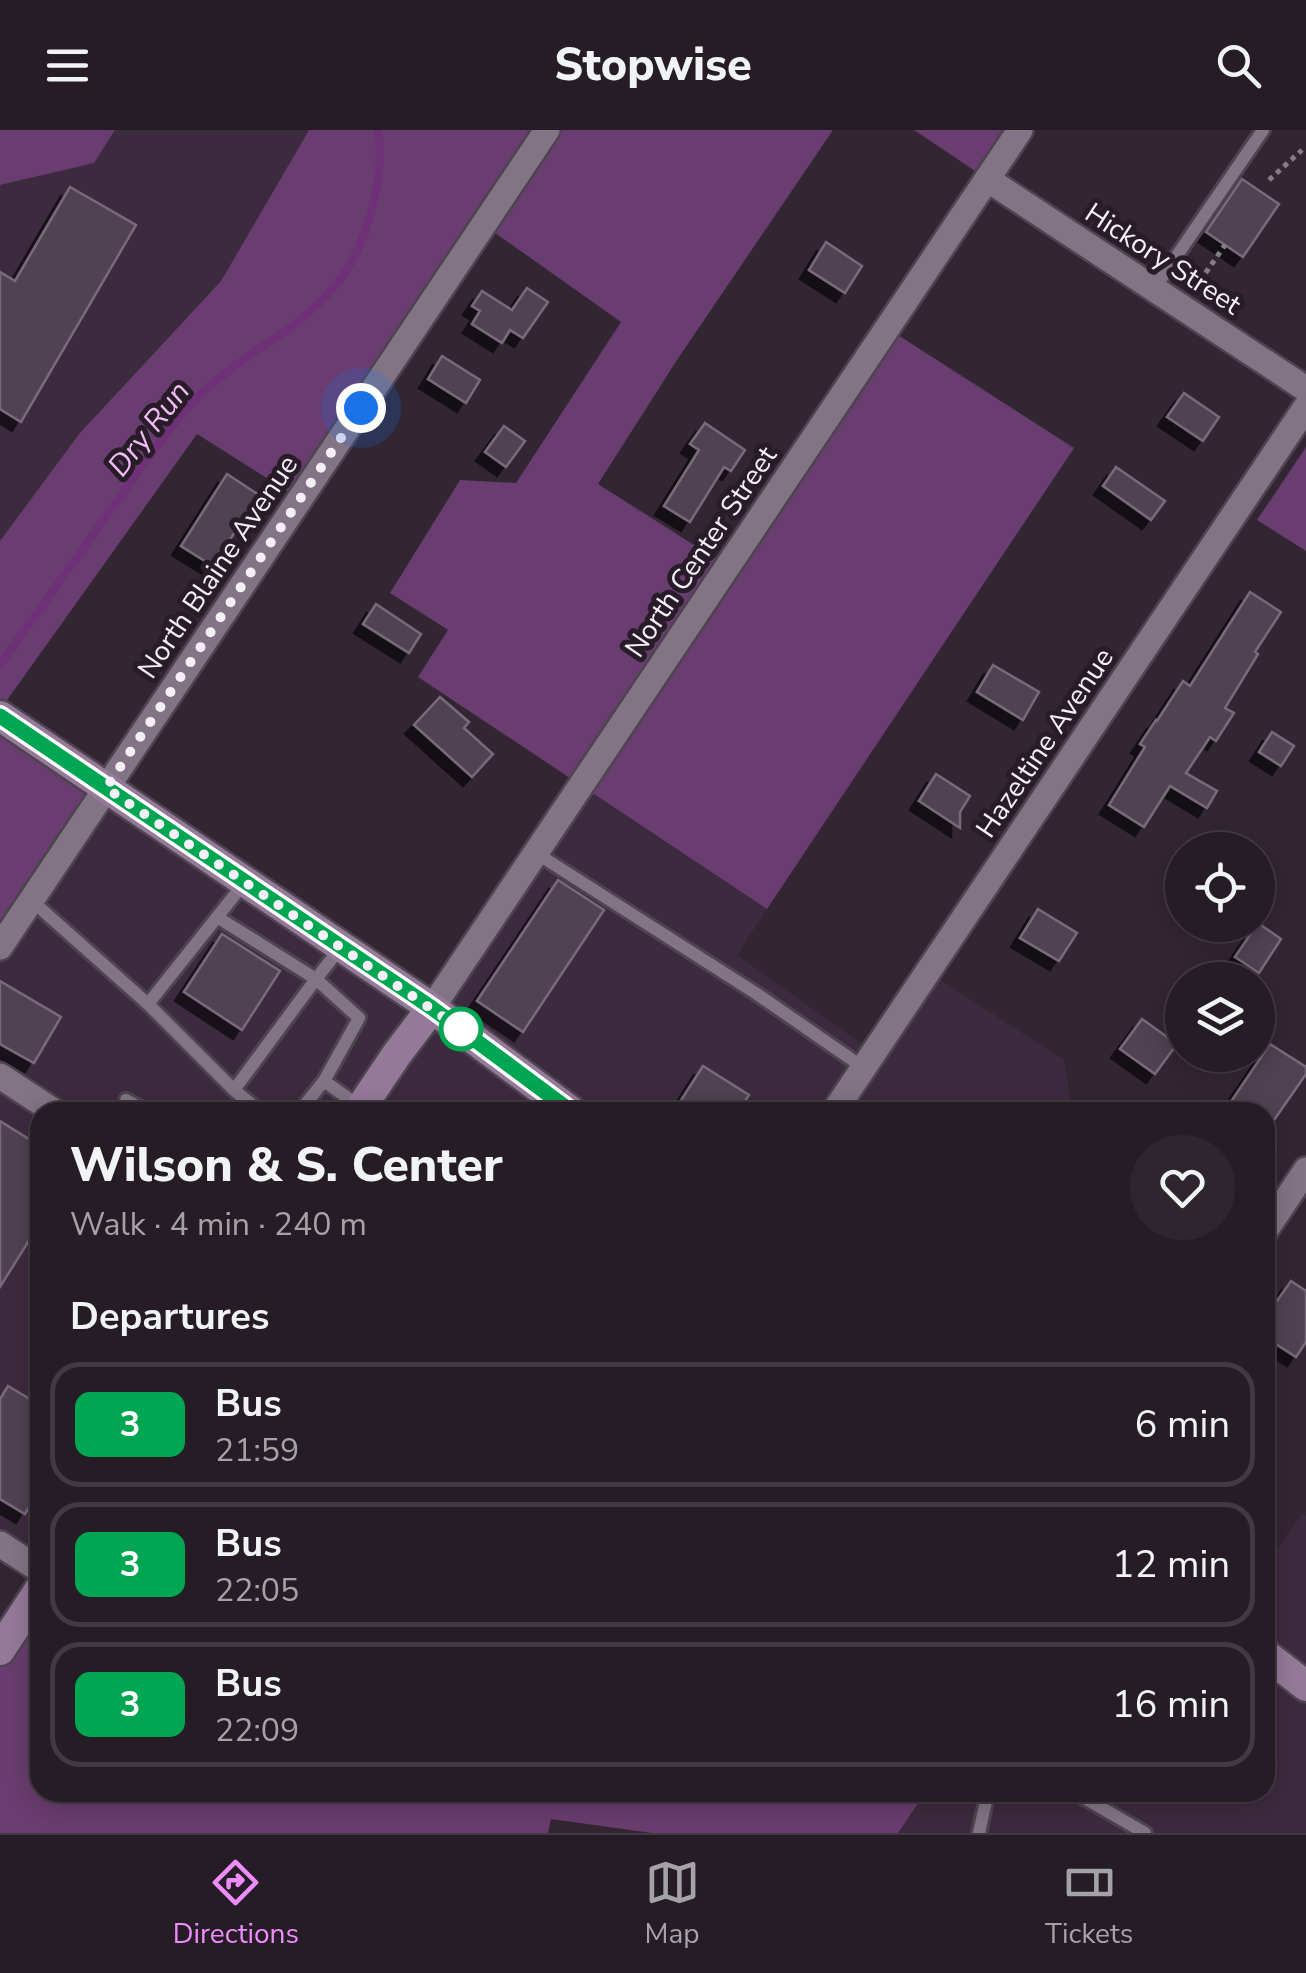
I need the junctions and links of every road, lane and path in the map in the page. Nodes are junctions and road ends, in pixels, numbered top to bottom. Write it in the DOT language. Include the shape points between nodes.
graph roads {
  1 [pos="547,130"];
  2 [pos="1020,130"];
  3 [pos="1263,130"];
  4 [pos="1302,150"];
  5 [pos="987,179"];
  6 [pos="1268,180"];
  7 [pos="1225,245"];
  8 [pos="1200,280"];
  9 [pos="1154,289"];
  10 [pos="1306,389"];
  11 [pos="1306,407"];
  12 [pos="8,722"];
  13 [pos="106,788"];
  14 [pos="536,853"];
  15 [pos="245,882"];
  16 [pos="31,900"];
  17 [pos="217,917"];
  18 [pos="0,947"];
  19 [pos="341,947"];
  20 [pos="316,978"];
  21 [pos="148,1004"];
  22 [pos="295,1007"];
  23 [pos="432,1008"];
  24 [pos="308,1017"];
  25 [pos="275,1034"];
  26 [pos="291,1044"];
  27 [pos="258,1057"];
  28 [pos="273,1068"];
  29 [pos="864,1068"];
  30 [pos="324,1071"];
  31 [pos="0,1076"];
  32 [pos="234,1090"];
  33 [pos="126,1100"];
  34 [pos="40,1102"];
  35 [pos="130,1102"];
  36 [pos="247,1102"];
  37 [pos="303,1102"];
  38 [pos="352,1102"];
  39 [pos="364,1102"];
  40 [pos="559,1102"];
  41 [pos="841,1102"];
  42 [pos="1306,1170"];
  43 [pos="1275,1216"];
  44 [pos="0,1544"];
  45 [pos="30,1564"];
  46 [pos="30,1604"];
  47 [pos="0,1650"];
  48 [pos="1275,1662"];
  49 [pos="1306,1686"];
  50 [pos="986,1802"];
  51 [pos="1091,1802"];
  52 [pos="979,1833"];
  53 [pos="1145,1833"];
  1 -- 13 [label="street, North Blaine Avenue"];
  2 -- 5 [label="street, North Center Street"];
  3 -- 9 [label="lane"];
  4 -- 6 [label="path"];
  5 -- 9 [label="street, Hickory Street"];
  5 -- 14 [label="street, North Center Street"];
  7 -- 8 [label="path"];
  9 -- 10 [label="street, Hickory Street"];
  11 -- 29 [label="street, Hazeltine Avenue"];
  12 -- 13 [label="main road"];
  13 -- 15 [label="main road"];
  13 -- 16 [label="street, North Blaine Avenue"];
  14 -- 23 [label="street, North Center Street"];
  14 -- 29 [label="lane"];
  15 -- 17 [label="lane"];
  15 -- 19 [label="main road"];
  16 -- 18 [label="street, North Blaine Avenue"];
  16 -- 21 [label="lane"];
  17 -- 20 [label="lane"];
  17 -- 21 [label="lane"];
  19 -- 20 [label="lane"];
  19 -- 23 [label="main road"];
  20 -- 22 [label="lane"];
  20 -- 30 [label="lane" via="359,1018"];
  21 -- 32 [label="lane"];
  22 -- 24 [label="lane"];
  22 -- 25 [label="lane"];
  23 -- 39 [label="main road"];
  23 -- 40 [label="main road"];
  25 -- 26 [label="lane"];
  25 -- 27 [label="lane"];
  27 -- 28 [label="lane"];
  27 -- 32 [label="lane"];
  29 -- 41 [label="street, Hazeltine Avenue"];
  30 -- 37 [label="lane"];
  30 -- 38 [label="lane"];
  31 -- 34 [label="street"];
  32 -- 36 [label="lane"];
  33 -- 35 [label="lane"];
  42 -- 43 [label="street"];
  44 -- 45 [label="street"];
  46 -- 47 [label="main road"];
  48 -- 49 [label="main road"];
  50 -- 52 [label="lane"];
  51 -- 53 [label="lane"];
}
